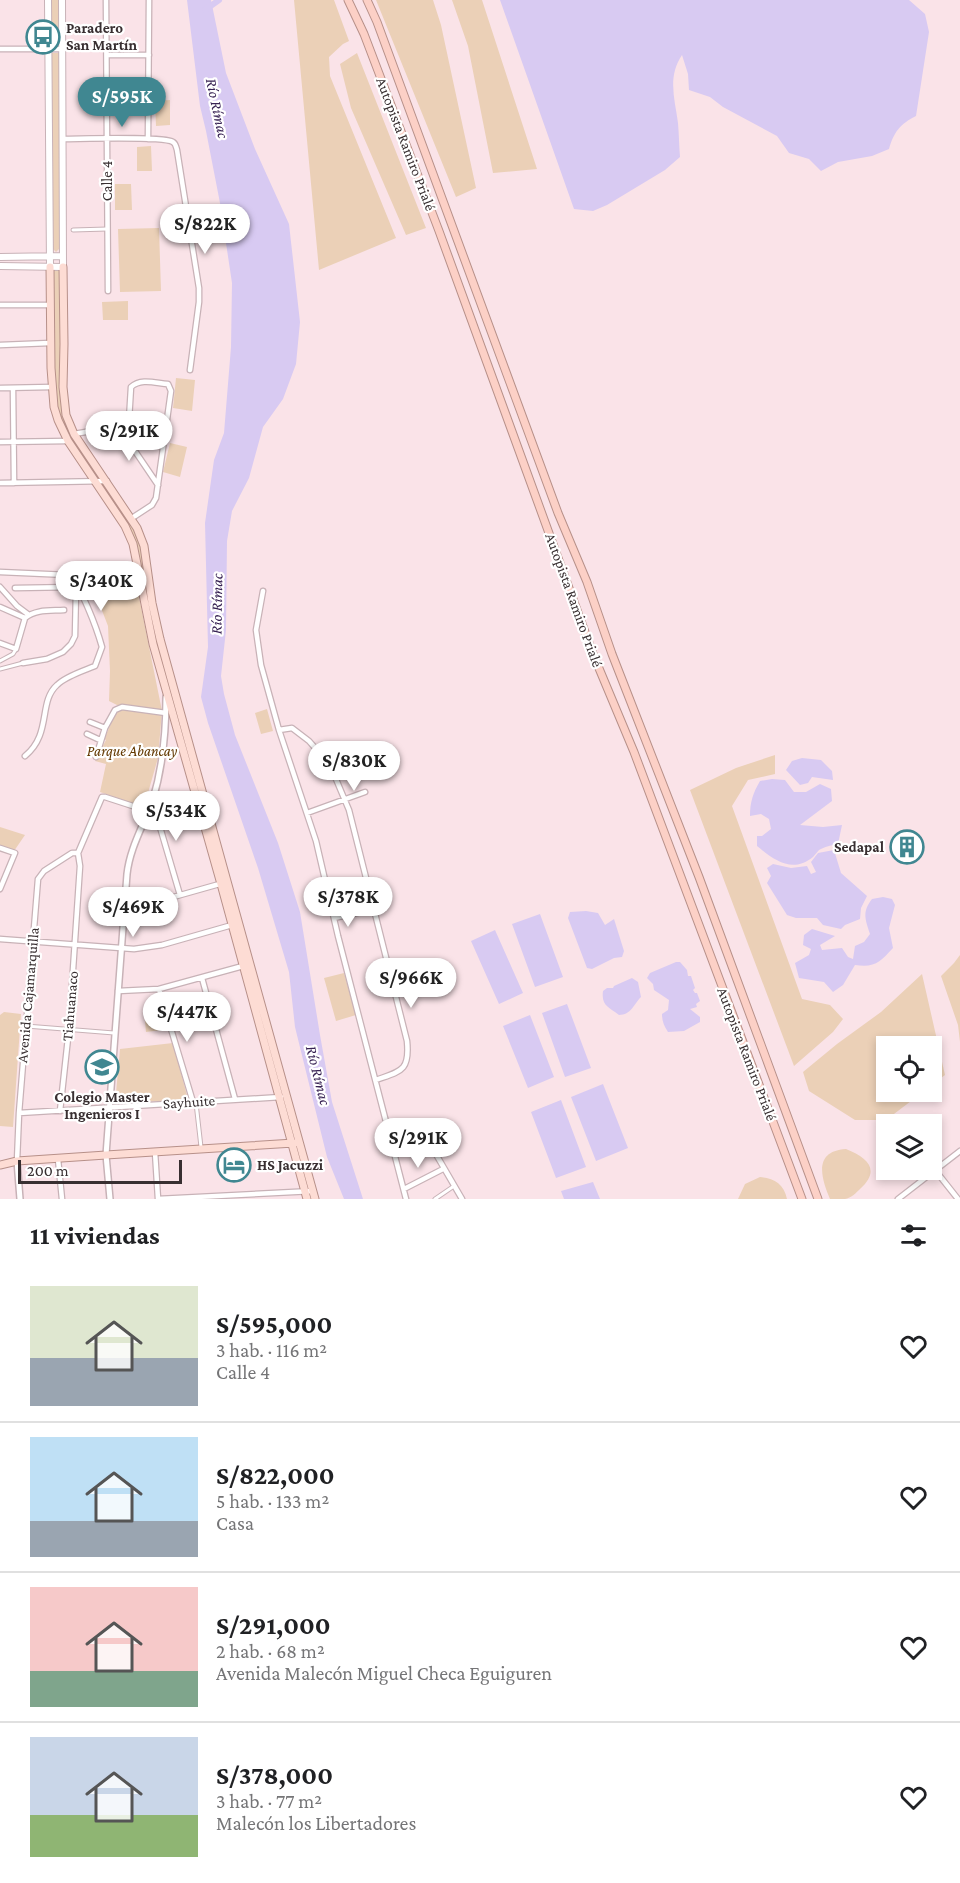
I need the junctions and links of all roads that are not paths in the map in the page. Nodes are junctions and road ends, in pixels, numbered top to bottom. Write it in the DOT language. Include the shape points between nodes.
graph roads {
  1 [pos="48,0"];
  2 [pos="62,0"];
  3 [pos="106,0"];
  4 [pos="149,0"];
  5 [pos="348,0"];
  6 [pos="367,0"];
  7 [pos="0,49"];
  8 [pos="48,49"];
  9 [pos="63,49"];
  10 [pos="107,55"];
  11 [pos="149,55"];
  12 [pos="63,139"];
  13 [pos="107,139"];
  14 [pos="148,139"];
  15 [pos="107,229"];
  16 [pos="73,230"];
  17 [pos="0,256"];
  18 [pos="63,256"];
  19 [pos="50,257"];
  20 [pos="0,266"];
  21 [pos="50,267"];
  22 [pos="63,267"];
  23 [pos="108,291"];
  24 [pos="0,305"];
  25 [pos="50,305"];
  26 [pos="50,343"];
  27 [pos="0,345"];
  28 [pos="190,370"];
  29 [pos="52,387"];
  30 [pos="0,388"];
  31 [pos="13,388"];
  32 [pos="118,426"];
  33 [pos="74,434"];
  34 [pos="0,441"];
  35 [pos="14,441"];
  36 [pos="68,441"];
  37 [pos="107,481"];
  38 [pos="97,482"];
  39 [pos="0,483"];
  40 [pos="14,483"];
  41 [pos="158,485"];
  42 [pos="132,518"];
  43 [pos="0,572"];
  44 [pos="0,587"];
  45 [pos="76,587"];
  46 [pos="15,588"];
  47 [pos="263,591"];
  48 [pos="0,607"];
  49 [pos="64,610"];
  50 [pos="27,617"];
  51 [pos="0,643"];
  52 [pos="15,649"];
  53 [pos="165,659"];
  54 [pos="0,661"];
  55 [pos="23,663"];
  56 [pos="0,669"];
  57 [pos="166,688"];
  58 [pos="166,713"];
  59 [pos="90,722"];
  60 [pos="105,728"];
  61 [pos="279,730"];
  62 [pos="87,734"];
  63 [pos="100,740"];
  64 [pos="25,756"];
  65 [pos="96,757"];
  66 [pos="365,792"];
  67 [pos="152,800"];
  68 [pos="345,800"];
  69 [pos="148,811"];
  70 [pos="307,813"];
  71 [pos="0,848"];
  72 [pos="78,853"];
  73 [pos="225,883"];
  74 [pos="0,889"];
  75 [pos="180,895"];
  76 [pos="125,907"];
  77 [pos="374,909"];
  78 [pos="334,918"];
  79 [pos="232,925"];
  80 [pos="0,939"];
  81 [pos="33,942"];
  82 [pos="75,946"];
  83 [pos="122,949"];
  84 [pos="243,966"];
  85 [pos="201,978"];
  86 [pos="159,990"];
  87 [pos="118,991"];
  88 [pos="26,1026"];
  89 [pos="69,1029"];
  90 [pos="115,1033"];
  91 [pos="376,1080"];
  92 [pos="282,1096"];
  93 [pos="235,1099"];
  94 [pos="195,1102"];
  95 [pos="110,1108"];
  96 [pos="60,1112"];
  97 [pos="19,1113"];
  98 [pos="388,1129"];
  99 [pos="296,1143"];
  100 [pos="201,1149"];
  101 [pos="960,1151"];
  102 [pos="155,1152"];
  103 [pos="106,1155"];
  104 [pos="58,1159"];
  105 [pos="17,1161"];
  106 [pos="0,1163"];
  107 [pos="942,1165"];
  108 [pos="443,1169"];
  109 [pos="942,1179"];
  110 [pos="922,1180"];
  111 [pos="454,1186"];
  112 [pos="404,1189"];
  113 [pos="308,1194"];
  114 [pos="259,1196"];
  115 [pos="215,1197"];
  116 [pos="20,1199"];
  117 [pos="63,1199"];
  118 [pos="110,1199"];
  119 [pos="158,1199"];
  120 [pos="315,1199"];
  121 [pos="406,1199"];
  122 [pos="435,1199"];
  123 [pos="462,1199"];
  124 [pos="802,1199"];
  125 [pos="818,1199"];
  126 [pos="898,1199"];
  127 [pos="958,1199"];
  1 -- 8 [label="main road"];
  2 -- 9 [label="main road"];
  3 -- 10 [label="street, Calle 4"];
  4 -- 11 [label="street"];
  5 -- 124 [label="highway, Autopista Ramiro Prialé" via="439,231 593,654 634,752"];
  6 -- 125 [label="highway, Autopista Ramiro Prialé"];
  7 -- 8 [label="street"];
  8 -- 9 [label="street"];
  8 -- 19 [label="main road"];
  9 -- 12 [label="main road"];
  10 -- 11 [label="street"];
  10 -- 13 [label="street, Calle 4"];
  11 -- 14 [label="street"];
  12 -- 13 [label="street"];
  12 -- 18 [label="main road"];
  13 -- 14 [label="street"];
  13 -- 15 [label="street, Calle 4"];
  14 -- 28 [label="street" via="170,141 177,150 199,288"];
  15 -- 16 [label="street"];
  15 -- 23 [label="street, Calle 4"];
  17 -- 19 [label="main road"];
  18 -- 19 [label="main road"];
  18 -- 22 [label="main road"];
  19 -- 21 [label="main road"];
  20 -- 21 [label="main road"];
  21 -- 22 [label="main road"];
  21 -- 25 [label="main road"];
  22 -- 33 [label="main road" via="63,402"];
  24 -- 25 [label="street"];
  25 -- 26 [label="main road"];
  26 -- 27 [label="street"];
  26 -- 29 [label="main road"];
  29 -- 31 [label="street"];
  29 -- 36 [label="main road" via="58,420"];
  30 -- 31 [label="street"];
  31 -- 35 [label="street"];
  32 -- 33 [label="street"];
  32 -- 41 [label="street"];
  32 -- 41 [label="street" via="129,420 131,387 135,383 168,384 171,391"];
  33 -- 37 [label="main road"];
  34 -- 35 [label="street"];
  35 -- 36 [label="street"];
  35 -- 40 [label="street"];
  36 -- 38 [label="main road"];
  37 -- 38 [label="street"];
  37 -- 42 [label="main road"];
  38 -- 40 [label="street"];
  38 -- 57 [label="main road" via="133,544"];
  39 -- 40 [label="street"];
  41 -- 42 [label="street" via="154,502"];
  42 -- 53 [label="main road" via="144,546"];
  43 -- 45 [label="street" via="68,575"];
  44 -- 50 [label="street"];
  45 -- 46 [label="street"];
  45 -- 55 [label="street" via="76,628 71,644 47,659"];
  45 -- 64 [label="street" via="102,646 98,660 95,666 53,689 42,735"];
  47 -- 61 [label="street" via="256,630"];
  48 -- 50 [label="street"];
  49 -- 50 [label="street"];
  50 -- 52 [label="street"];
  51 -- 52 [label="street"];
  52 -- 54 [label="street"];
  53 -- 57 [label="street"];
  53 -- 73 [label="main road"];
  55 -- 56 [label="street"];
  57 -- 58 [label="street"];
  57 -- 73 [label="main road"];
  58 -- 60 [label="street" via="120,708"];
  58 -- 67 [label="street" via="162,760"];
  59 -- 60 [label="street"];
  60 -- 63 [label="street"];
  61 -- 68 [label="street" via="292,728 317,749"];
  61 -- 70 [label="street"];
  62 -- 63 [label="street"];
  63 -- 65 [label="street"];
  66 -- 68 [label="street"];
  67 -- 69 [label="street"];
  67 -- 75 [label="street"];
  68 -- 70 [label="street"];
  68 -- 77 [label="street"];
  69 -- 72 [label="street, Tiahuanaco" via="102,798"];
  69 -- 76 [label="street" via="130,857"];
  70 -- 78 [label="street"];
  71 -- 74 [label="street" via="15,853"];
  72 -- 81 [label="street, Avenida Cajamarquilla" via="40,874"];
  72 -- 82 [label="street, Tiahuanaco"];
  73 -- 75 [label="street"];
  73 -- 79 [label="main road"];
  73 -- 92 [label="main road"];
  75 -- 76 [label="street"];
  76 -- 83 [label="street"];
  77 -- 78 [label="street"];
  77 -- 91 [label="street" via="408,1051 402,1071"];
  78 -- 91 [label="street"];
  79 -- 83 [label="street" via="152,947"];
  79 -- 84 [label="main road"];
  80 -- 81 [label="street"];
  81 -- 82 [label="street"];
  81 -- 88 [label="street, Avenida Cajamarquilla"];
  82 -- 83 [label="street"];
  82 -- 89 [label="street, Tiahuanaco"];
  83 -- 87 [label="street"];
  84 -- 85 [label="street"];
  84 -- 92 [label="main road"];
  85 -- 86 [label="street"];
  85 -- 93 [label="street"];
  86 -- 87 [label="street"];
  86 -- 94 [label="street"];
  87 -- 90 [label="street"];
  88 -- 89 [label="street"];
  88 -- 97 [label="street, Avenida Cajamarquilla"];
  89 -- 90 [label="street"];
  89 -- 96 [label="street, Tiahuanaco"];
  90 -- 95 [label="street"];
  91 -- 98 [label="street"];
  92 -- 93 [label="street, Sayhuite"];
  92 -- 99 [label="main road"];
  93 -- 94 [label="street, Sayhuite"];
  94 -- 95 [label="street, Sayhuite"];
  94 -- 100 [label="street"];
  95 -- 96 [label="street, Sayhuite"];
  95 -- 103 [label="street"];
  96 -- 97 [label="street, Sayhuite"];
  97 -- 105 [label="street, Avenida Cajamarquilla"];
  98 -- 108 [label="street" via="419,1125"];
  98 -- 112 [label="street"];
  99 -- 100 [label="main road"];
  99 -- 113 [label="main road"];
  100 -- 102 [label="main road"];
  101 -- 107 [label="street"];
  102 -- 103 [label="main road"];
  102 -- 119 [label="street"];
  103 -- 104 [label="main road"];
  103 -- 118 [label="street"];
  104 -- 105 [label="main road"];
  104 -- 117 [label="street"];
  105 -- 106 [label="main road"];
  105 -- 116 [label="street"];
  108 -- 111 [label="street"];
  108 -- 112 [label="street"];
  109 -- 127 [label="street"];
  110 -- 126 [label="street"];
  111 -- 122 [label="street"];
  111 -- 123 [label="street"];
  112 -- 121 [label="street"];
  113 -- 114 [label="street"];
  113 -- 120 [label="main road"];
  114 -- 115 [label="street"];
  115 -- 119 [label="street"];
}
